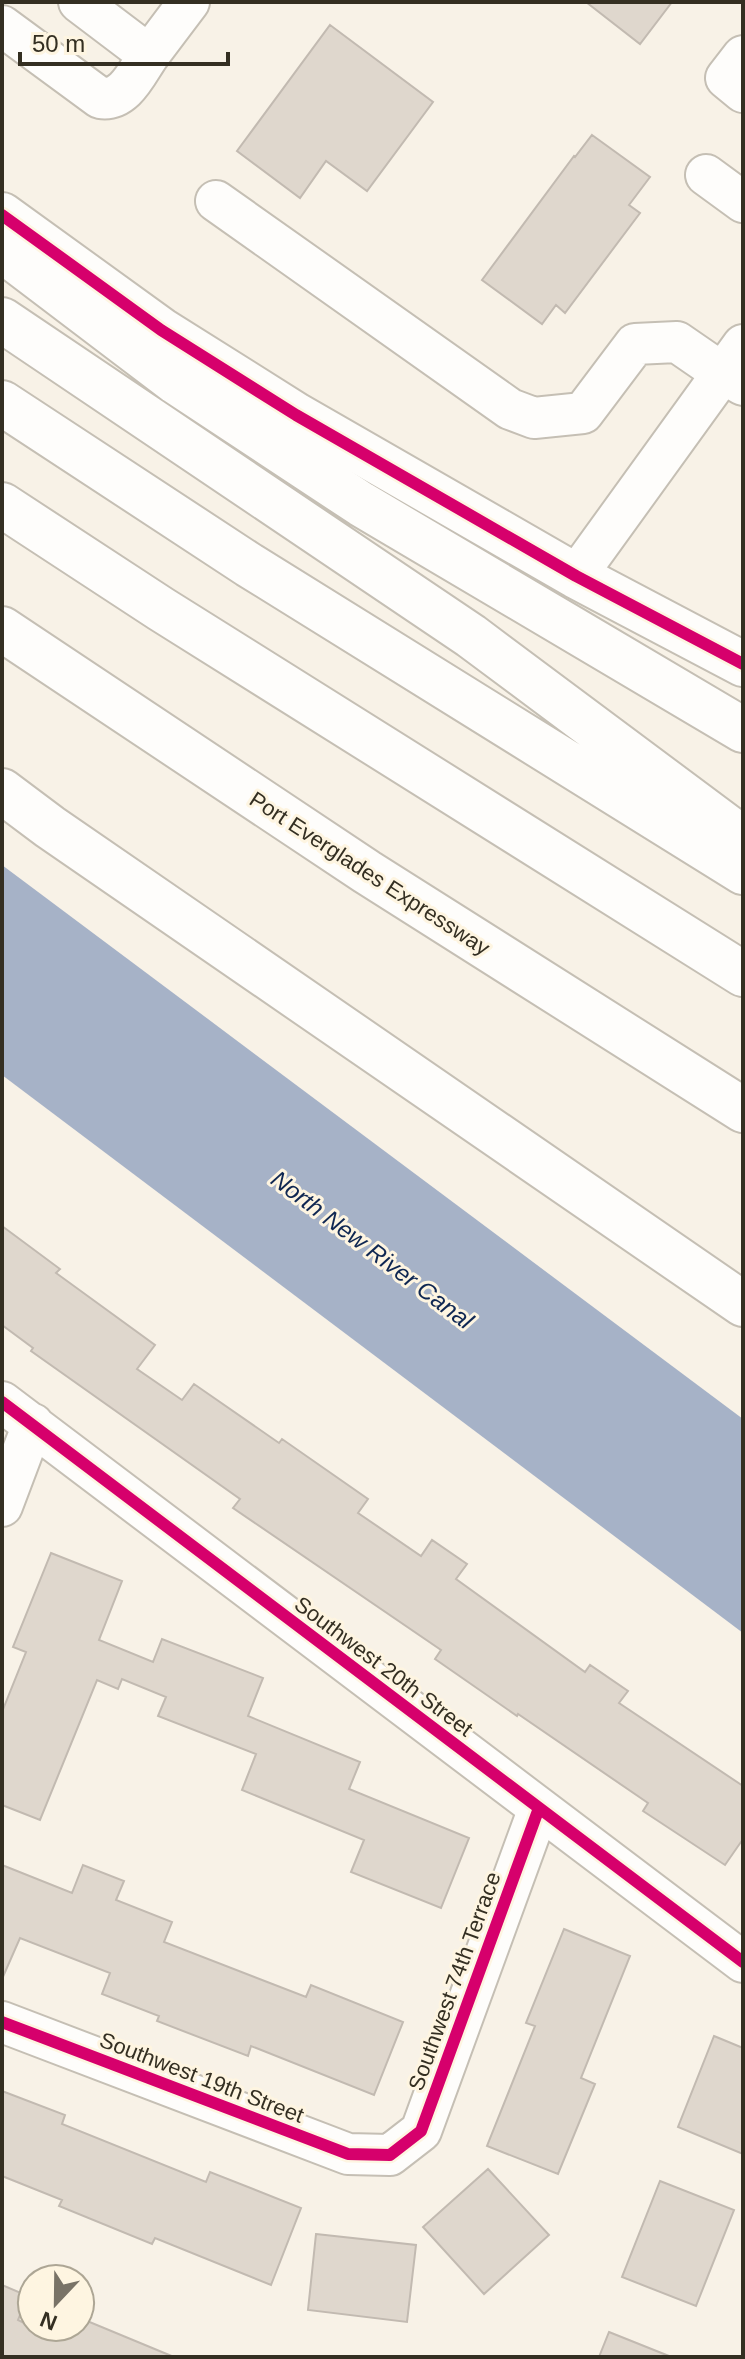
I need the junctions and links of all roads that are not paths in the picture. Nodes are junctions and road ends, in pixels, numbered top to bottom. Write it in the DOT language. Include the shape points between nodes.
graph roads {
  1 [pos="79,2"];
  2 [pos="189,2"];
  3 [pos="2,26"];
  4 [pos="149,55"];
  5 [pos="743,56"];
  6 [pos="743,92"];
  7 [pos="706,175"];
  8 [pos="216,201"];
  9 [pos="743,202"];
  10 [pos="2,215"];
  11 [pos="2,250"];
  12 [pos="2,320"];
  13 [pos="738,376"];
  14 [pos="2,403"];
  15 [pos="2,505"];
  16 [pos="576,576"];
  17 [pos="2,629"];
  18 [pos="743,664"];
  19 [pos="743,730"];
  20 [pos="2,791"];
  21 [pos="743,839"];
  22 [pos="743,872"];
  23 [pos="743,974"];
  24 [pos="743,1110"];
  25 [pos="743,1304"];
  26 [pos="17,1413"];
  27 [pos="2,1506"];
  28 [pos="539,1808"];
  29 [pos="743,1962"];
  30 [pos="2,2022"];
  31 [pos="390,2155"];
  1 -- 4 [label="street"];
  2 -- 4 [label="street"];
  3 -- 4 [label="street" via="100,98 117,96 127,88"];
  5 -- 6 [label="street" via="726,78"];
  7 -- 9 [label="street"];
  8 -- 13 [label="street" via="510,409 534,418 583,413 635,344 677,342"];
  10 -- 16 [label="main road" via="161,330 269,398"];
  11 -- 19 [label="main road" via="176,382 361,504"];
  12 -- 21 [label="main road" via="471,636"];
  13 -- 16 [label="street"];
  14 -- 22 [label="main road" via="249,565"];
  15 -- 23 [label="main road"];
  16 -- 18 [label="main road"];
  17 -- 24 [label="main road, Port Everglades Expressway" via="367,872"];
  20 -- 25 [label="main road"];
  26 -- 27 [label="street"];
  26 -- 28 [label="street, Southwest 20th Street"];
  28 -- 29 [label="street, Southwest 20th Street"];
  28 -- 31 [label="street, Southwest 74th Terrace" via="421,2131"];
  30 -- 31 [label="street, Southwest 19th Street" via="348,2154"];
}
